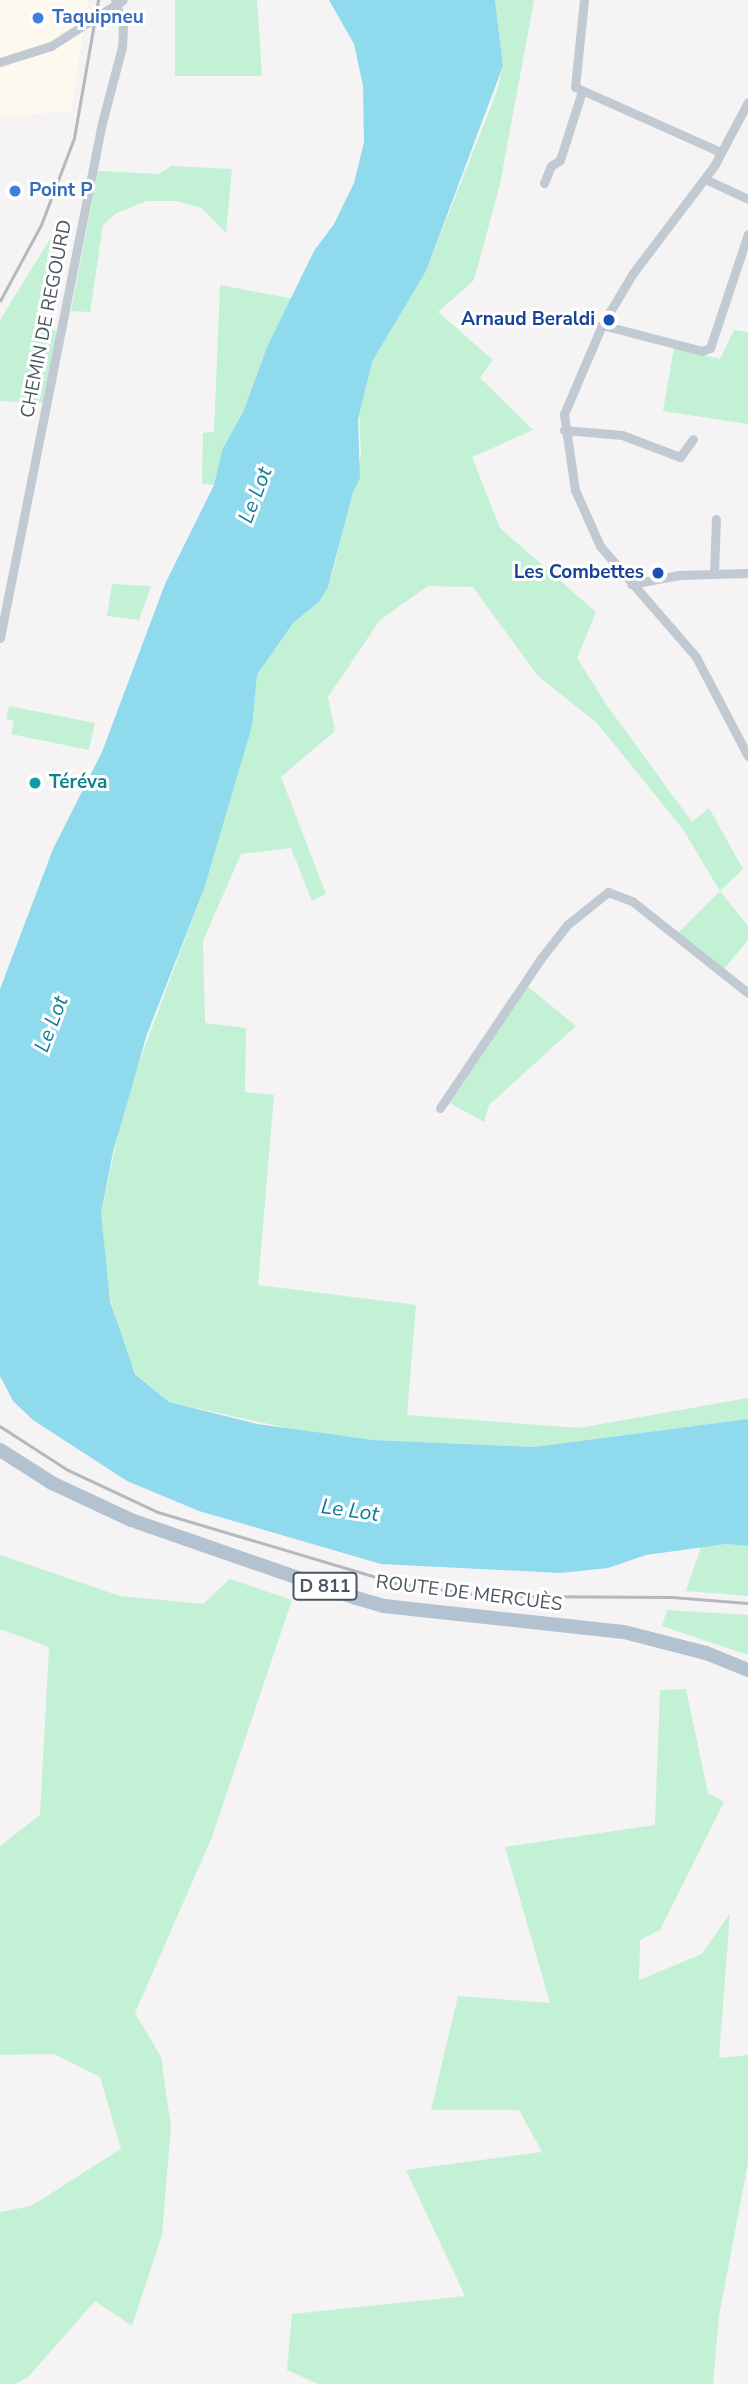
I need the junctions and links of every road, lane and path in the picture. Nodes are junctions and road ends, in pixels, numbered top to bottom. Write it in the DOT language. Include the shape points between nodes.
graph roads {
  1 [pos="123,0"];
  2 [pos="584,0"];
  3 [pos="116,4"];
  4 [pos="0,62"];
  5 [pos="582,92"];
  6 [pos="748,102"];
  7 [pos="720,152"];
  8 [pos="705,179"];
  9 [pos="544,183"];
  10 [pos="748,199"];
  11 [pos="748,234"];
  12 [pos="602,325"];
  13 [pos="564,430"];
  14 [pos="693,439"];
  15 [pos="716,519"];
  16 [pos="714,573"];
  17 [pos="748,573"];
  18 [pos="631,584"];
  19 [pos="0,638"];
  20 [pos="748,756"];
  21 [pos="748,993"];
  22 [pos="440,1108"];
  23 [pos="0,1450"];
  24 [pos="748,1670"];
  1 -- 3 [label="street"];
  2 -- 5 [label="street" via="575,87"];
  3 -- 4 [label="street" via="51,46"];
  3 -- 19 [label="street, CHEMIN DE REGOURD" via="123,26 122,47 102,123"];
  5 -- 7 [label="street"];
  5 -- 9 [label="street" via="560,160 551,166"];
  6 -- 7 [label="street"];
  7 -- 8 [label="street"];
  8 -- 10 [label="street"];
  8 -- 12 [label="street" via="633,273"];
  11 -- 12 [label="street" via="710,348 702,351"];
  12 -- 13 [label="street" via="571,389"];
  13 -- 14 [label="street" via="622,435 680,457"];
  13 -- 18 [label="street" via="583,510 600,546"];
  15 -- 16 [label="street"];
  16 -- 17 [label="street"];
  16 -- 18 [label="street"];
  18 -- 20 [label="street" via="696,657"];
  21 -- 22 [label="street" via="632,901 608,892 567,925 542,957"];
  23 -- 24 [label="main road, ROUTE DE MERCUÈS / D 811" via="101,1507 356,1598 384,1606 624,1632 706,1653"];
}
